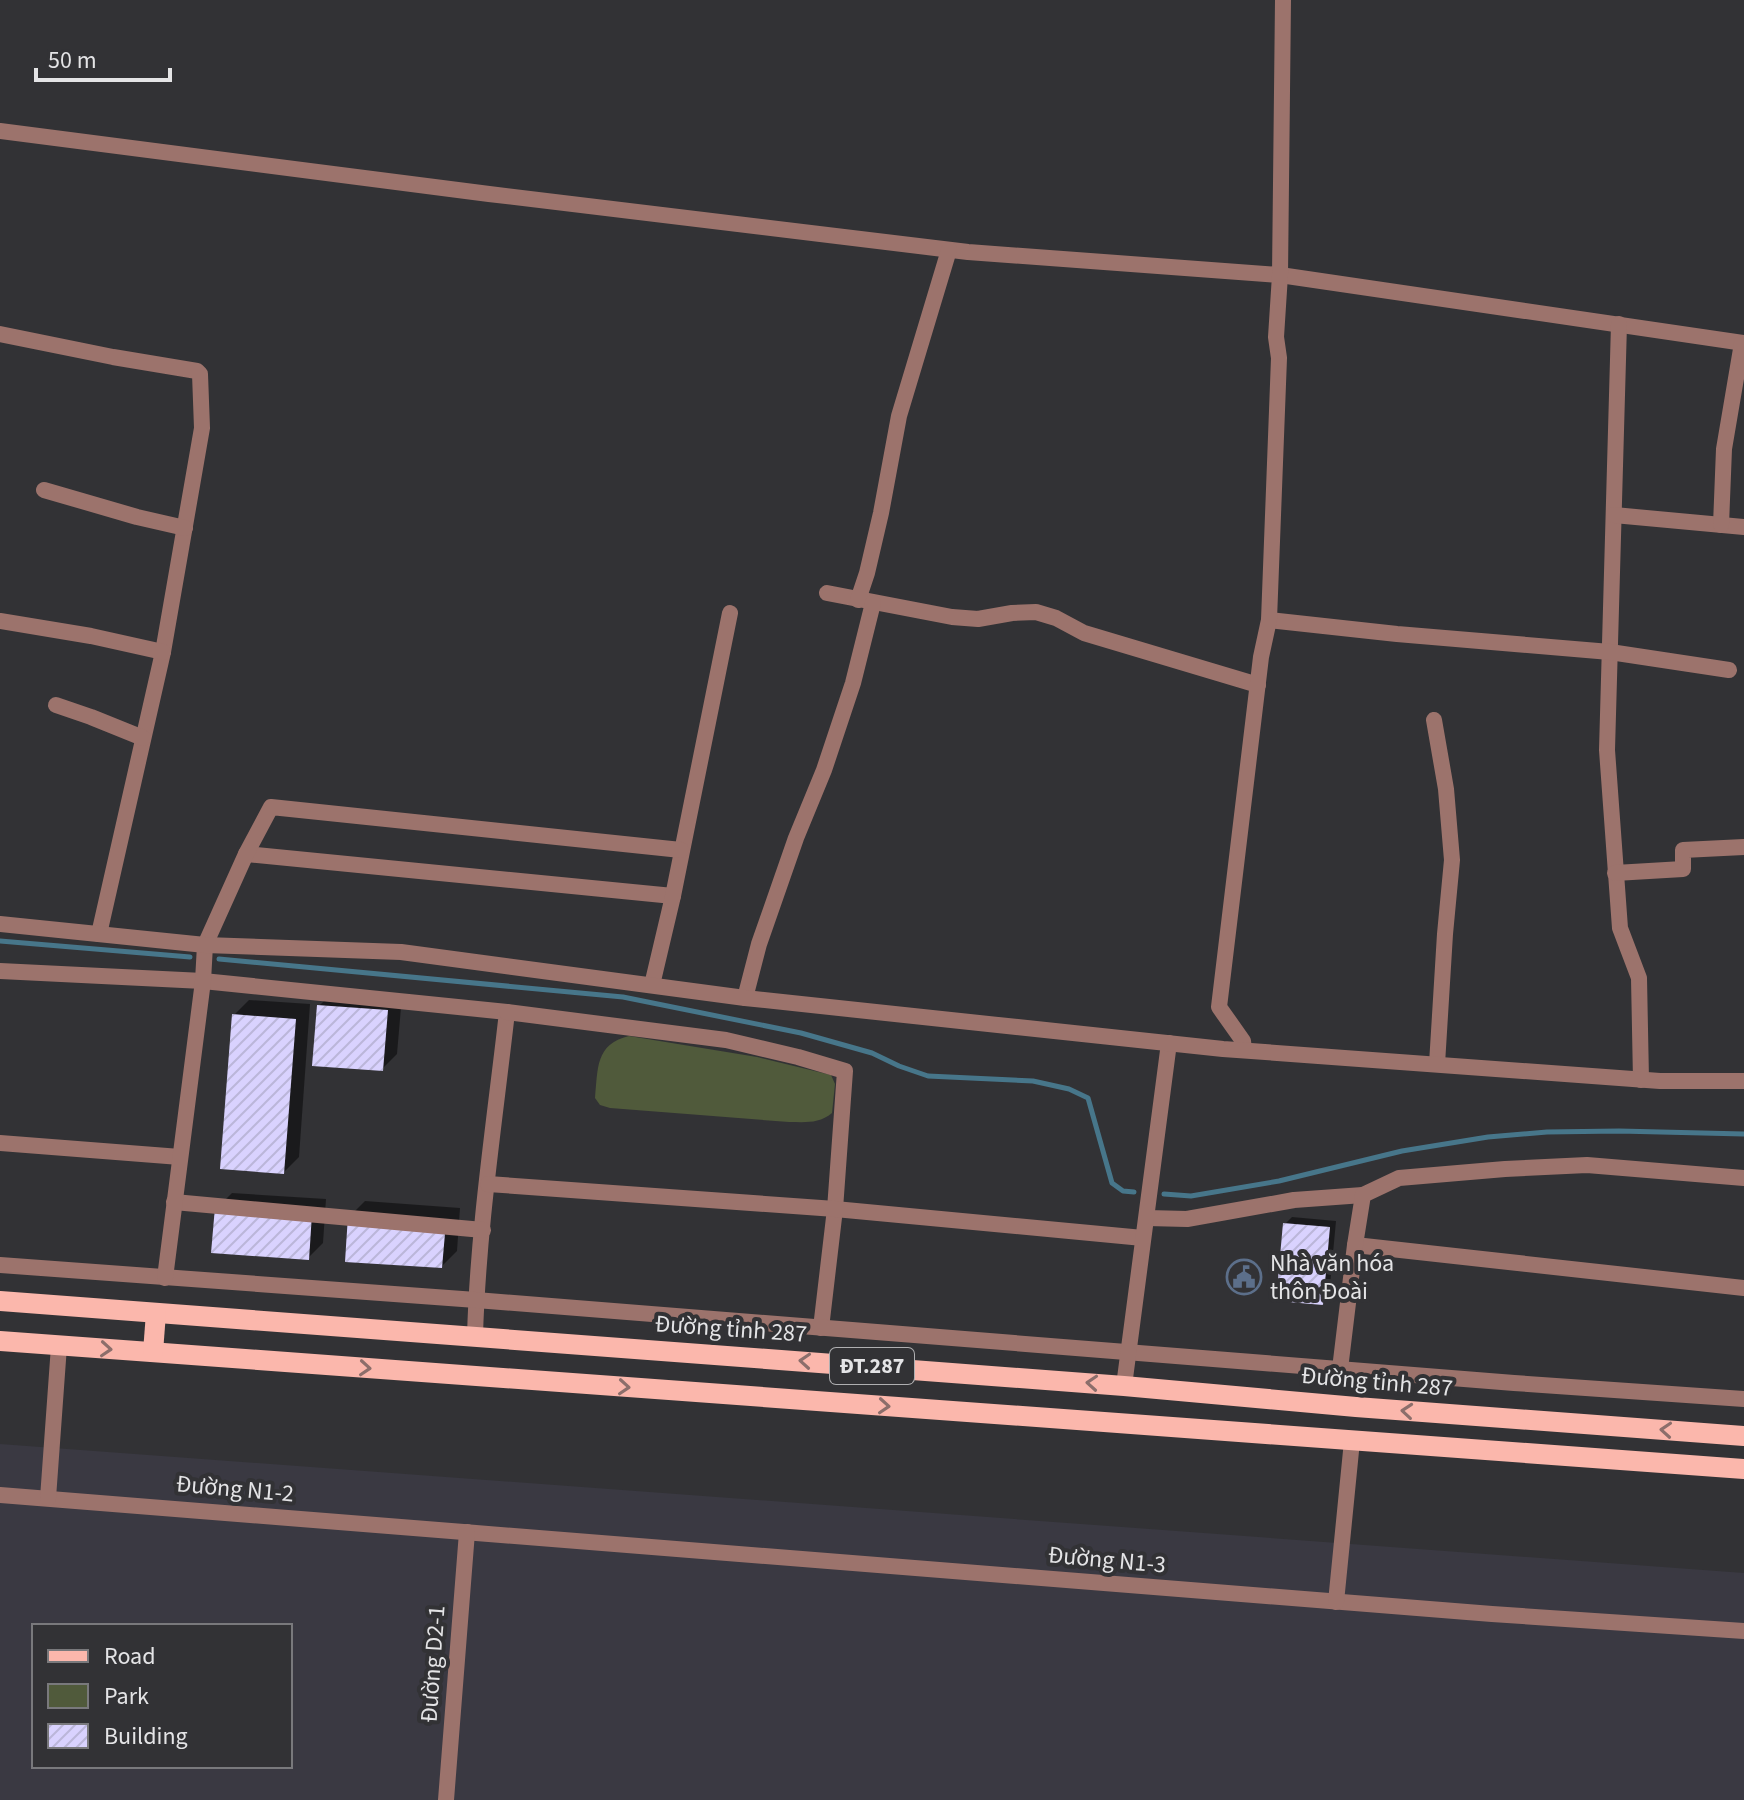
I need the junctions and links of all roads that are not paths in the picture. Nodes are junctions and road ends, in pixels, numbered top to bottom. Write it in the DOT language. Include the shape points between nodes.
graph roads {
  1 [pos="1283,0"];
  2 [pos="0,131"];
  3 [pos="949,250"];
  4 [pos="1280,275"];
  5 [pos="1619,324"];
  6 [pos="0,334"];
  7 [pos="1743,343"];
  8 [pos="44,490"];
  9 [pos="1614,515"];
  10 [pos="1721,525"];
  11 [pos="1744,527"];
  12 [pos="185,528"];
  13 [pos="827,593"];
  14 [pos="865,602"];
  15 [pos="730,613"];
  16 [pos="1269,620"];
  17 [pos="0,621"];
  18 [pos="163,652"];
  19 [pos="1610,652"];
  20 [pos="1729,670"];
  21 [pos="1258,685"];
  22 [pos="56,705"];
  23 [pos="1434,720"];
  24 [pos="143,738"];
  25 [pos="1744,847"];
  26 [pos="681,850"];
  27 [pos="246,854"];
  28 [pos="1615,873"];
  29 [pos="673,896"];
  30 [pos="0,924"];
  31 [pos="99,934"];
  32 [pos="205,945"];
  33 [pos="0,971"];
  34 [pos="203,981"];
  35 [pos="652,985"];
  36 [pos="745,998"];
  37 [pos="507,1012"];
  38 [pos="1169,1043"];
  39 [pos="1244,1050"];
  40 [pos="1437,1064"];
  41 [pos="1641,1080"];
  42 [pos="1744,1081"];
  43 [pos="0,1143"];
  44 [pos="180,1157"];
  45 [pos="1744,1178"];
  46 [pos="488,1184"];
  47 [pos="1363,1195"];
  48 [pos="174,1202"];
  49 [pos="835,1209"];
  50 [pos="1147,1218"];
  51 [pos="483,1230"];
  52 [pos="1143,1238"];
  53 [pos="1355,1245"];
  54 [pos="0,1265"];
  55 [pos="165,1278"];
  56 [pos="1744,1288"];
  57 [pos="476,1300"];
  58 [pos="0,1301"];
  59 [pos="156,1313"];
  60 [pos="821,1328"];
  61 [pos="475,1336"];
  62 [pos="0,1341"];
  63 [pos="59,1346"];
  64 [pos="153,1352"];
  65 [pos="1128,1352"];
  66 [pos="1340,1369"];
  67 [pos="1124,1386"];
  68 [pos="1744,1399"];
  69 [pos="1744,1436"];
  70 [pos="1352,1441"];
  71 [pos="1744,1469"];
  72 [pos="0,1495"];
  73 [pos="48,1498"];
  74 [pos="467,1532"];
  75 [pos="1336,1602"];
  76 [pos="1744,1631"];
  77 [pos="446,1800"];
  1 -- 4 [label="street"];
  2 -- 3 [label="street"];
  3 -- 4 [label="street"];
  3 -- 14 [label="street" via="899,416"];
  4 -- 5 [label="street"];
  4 -- 16 [label="street"];
  5 -- 7 [label="street"];
  5 -- 9 [label="street"];
  6 -- 12 [label="street" via="200,374 202,428"];
  7 -- 10 [label="street" via="1724,449"];
  8 -- 12 [label="street"];
  9 -- 10 [label="street"];
  9 -- 19 [label="street"];
  10 -- 11 [label="street"];
  12 -- 18 [label="street"];
  13 -- 14 [label="street"];
  14 -- 21 [label="street" via="978,619 1036,612 1084,633"];
  14 -- 36 [label="street" via="853,683 759,944"];
  15 -- 26 [label="street"];
  16 -- 19 [label="street"];
  16 -- 21 [label="street"];
  17 -- 18 [label="street"];
  18 -- 24 [label="street"];
  19 -- 20 [label="street"];
  19 -- 28 [label="street" via="1607,750"];
  21 -- 39 [label="street" via="1219,1007"];
  22 -- 24 [label="street"];
  23 -- 40 [label="street" via="1452,860"];
  24 -- 31 [label="street"];
  25 -- 28 [label="street" via="1683,850 1683,869"];
  26 -- 27 [label="street" via="271,807"];
  26 -- 29 [label="street"];
  27 -- 29 [label="street"];
  27 -- 32 [label="street"];
  28 -- 41 [label="street" via="1620,928 1639,978"];
  29 -- 35 [label="street"];
  30 -- 31 [label="street"];
  31 -- 32 [label="street"];
  32 -- 34 [label="street"];
  32 -- 35 [label="street" via="401,952"];
  33 -- 34 [label="street"];
  34 -- 37 [label="street"];
  34 -- 44 [label="street"];
  35 -- 36 [label="street"];
  36 -- 38 [label="street"];
  37 -- 46 [label="street"];
  37 -- 49 [label="street" via="726,1040 845,1071"];
  38 -- 39 [label="street"];
  38 -- 50 [label="street"];
  39 -- 40 [label="street"];
  40 -- 41 [label="street"];
  41 -- 42 [label="street"];
  43 -- 44 [label="street"];
  44 -- 48 [label="street"];
  45 -- 47 [label="street" via="1587,1165 1399,1178"];
  46 -- 49 [label="street"];
  46 -- 51 [label="street"];
  47 -- 50 [label="street" via="1294,1200 1187,1219"];
  47 -- 53 [label="street"];
  48 -- 51 [label="street"];
  48 -- 55 [label="street"];
  49 -- 52 [label="street"];
  49 -- 60 [label="street"];
  50 -- 52 [label="street"];
  51 -- 57 [label="street"];
  52 -- 65 [label="street"];
  53 -- 56 [label="street"];
  53 -- 66 [label="street"];
  54 -- 55 [label="street"];
  55 -- 57 [label="street"];
  57 -- 60 [label="street"];
  57 -- 61 [label="street"];
  58 -- 59 [label="main road, Đường tỉnh 287 / ĐT.287"];
  59 -- 61 [label="main road, Đường tỉnh 287 / ĐT.287"];
  59 -- 64 [label="main road"];
  60 -- 65 [label="street"];
  67 -- 61 [label="main road, Đường tỉnh 287 / ĐT.287, one-way"];
  62 -- 63 [label="main road, ĐT.287"];
  63 -- 64 [label="main road, ĐT.287, one-way"];
  63 -- 73 [label="street"];
  64 -- 70 [label="main road, ĐT.287, one-way"];
  65 -- 66 [label="street"];
  65 -- 67 [label="street"];
  66 -- 68 [label="street"];
  69 -- 67 [label="main road, Đường tỉnh 287 / ĐT.287, one-way"];
  70 -- 71 [label="main road, ĐT.287"];
  70 -- 75 [label="street"];
  72 -- 73 [label="street, Đường N1-2"];
  73 -- 74 [label="street, Đường N1-2"];
  74 -- 75 [label="street, Đường N1-3"];
  74 -- 77 [label="street, Đường D2-1"];
  75 -- 76 [label="street, Đường N1-3"];
}
